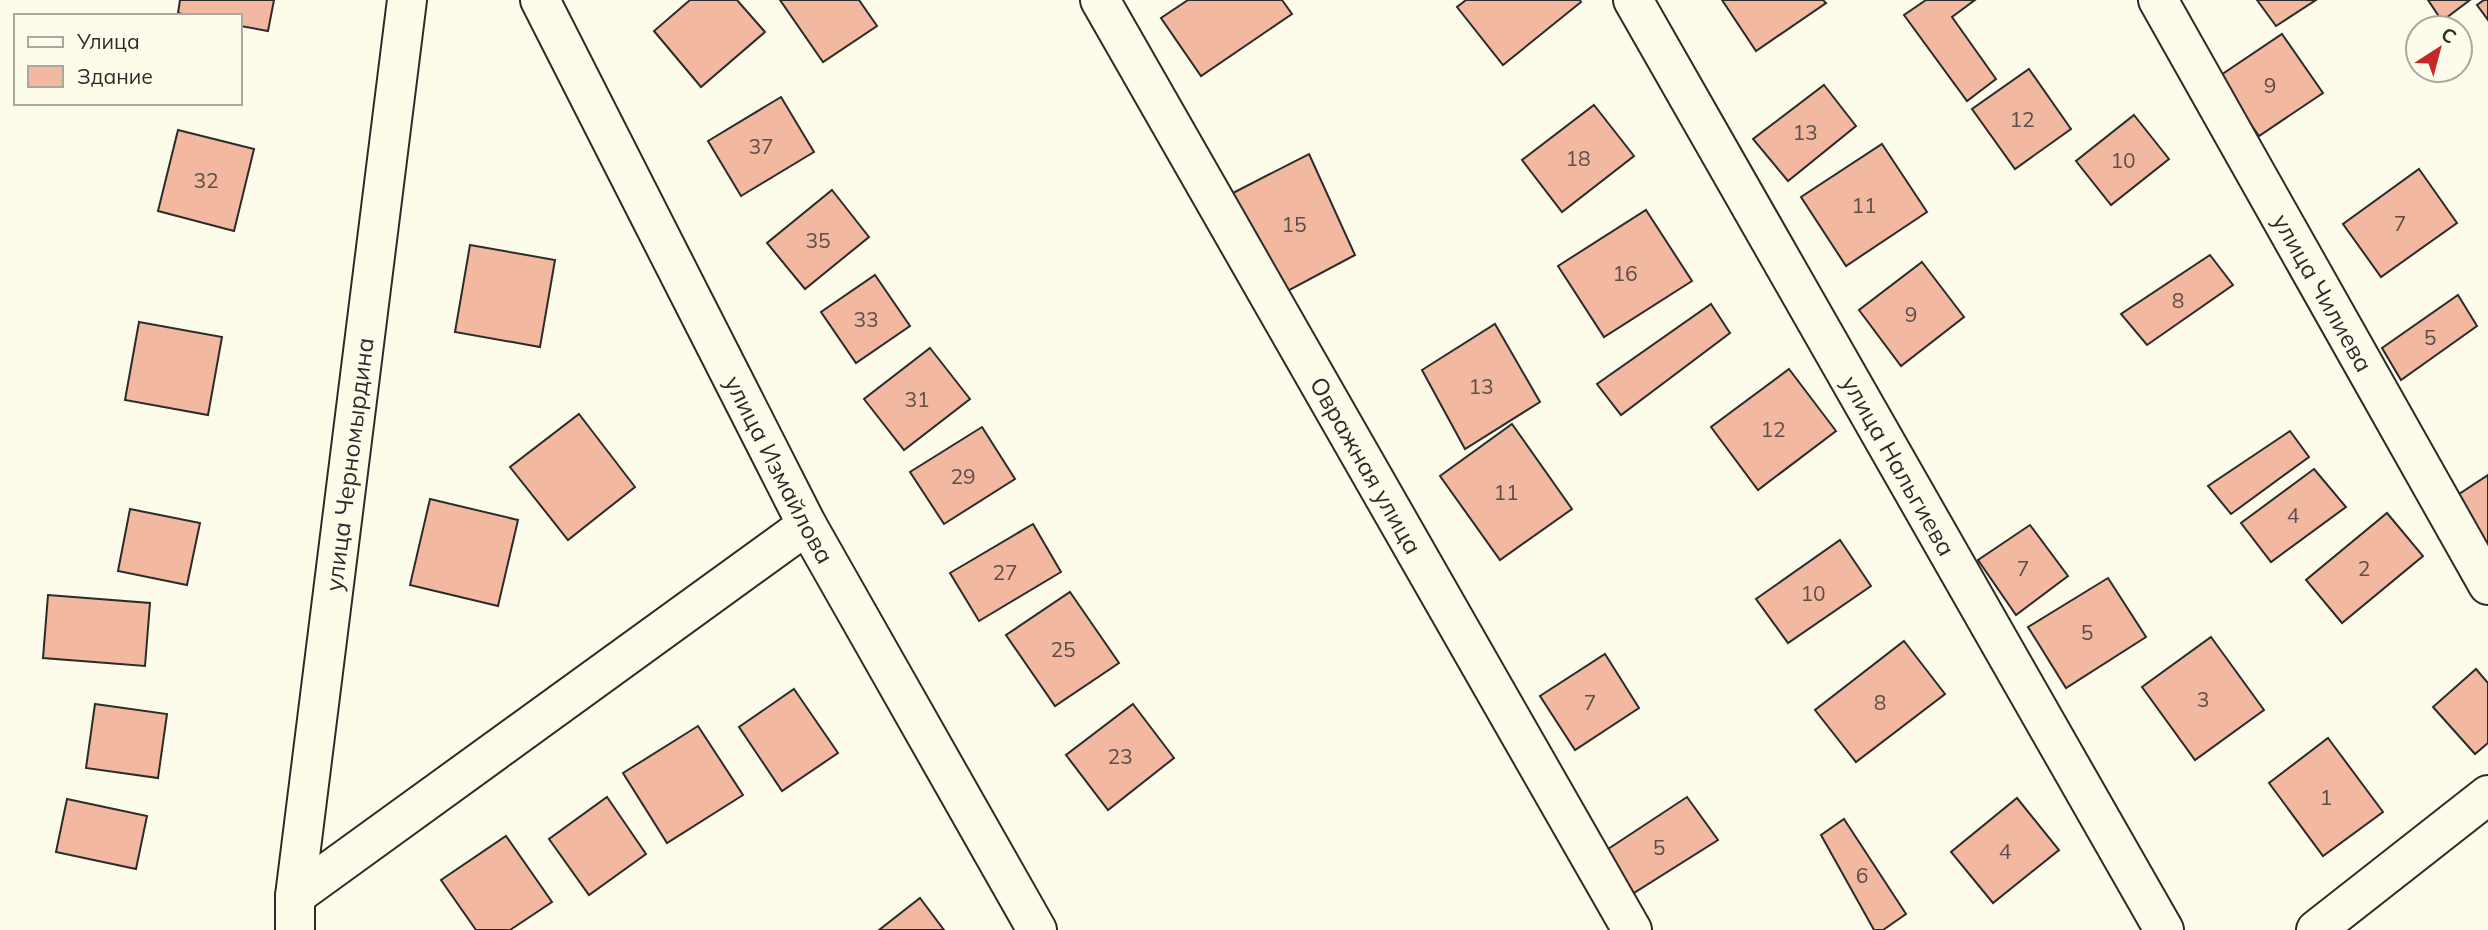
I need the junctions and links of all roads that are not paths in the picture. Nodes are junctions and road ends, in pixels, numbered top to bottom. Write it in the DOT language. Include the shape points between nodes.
graph roads {
  1 [pos="407,0"];
  2 [pos="540,0"];
  3 [pos="1100,0"];
  4 [pos="1633,0"];
  5 [pos="2158,0"];
  6 [pos="807,525"];
  7 [pos="2488,585"];
  8 [pos="2488,795"];
  9 [pos="295,913"];
  10 [pos="1037,930"];
  11 [pos="1632,930"];
  12 [pos="2164,930"];
  13 [pos="2316,930"];
  1 -- 9 [label="street, улица Черномырдина"];
  2 -- 6 [label="street, улица Измайлова"];
  3 -- 11 [label="street, Овражная улица"];
  4 -- 12 [label="street, улица Нальгиева"];
  5 -- 7 [label="street, улица Чилиева"];
  6 -- 9 [label="street"];
  6 -- 10 [label="street, улица Измайлова"];
  8 -- 13 [label="street"];
}
